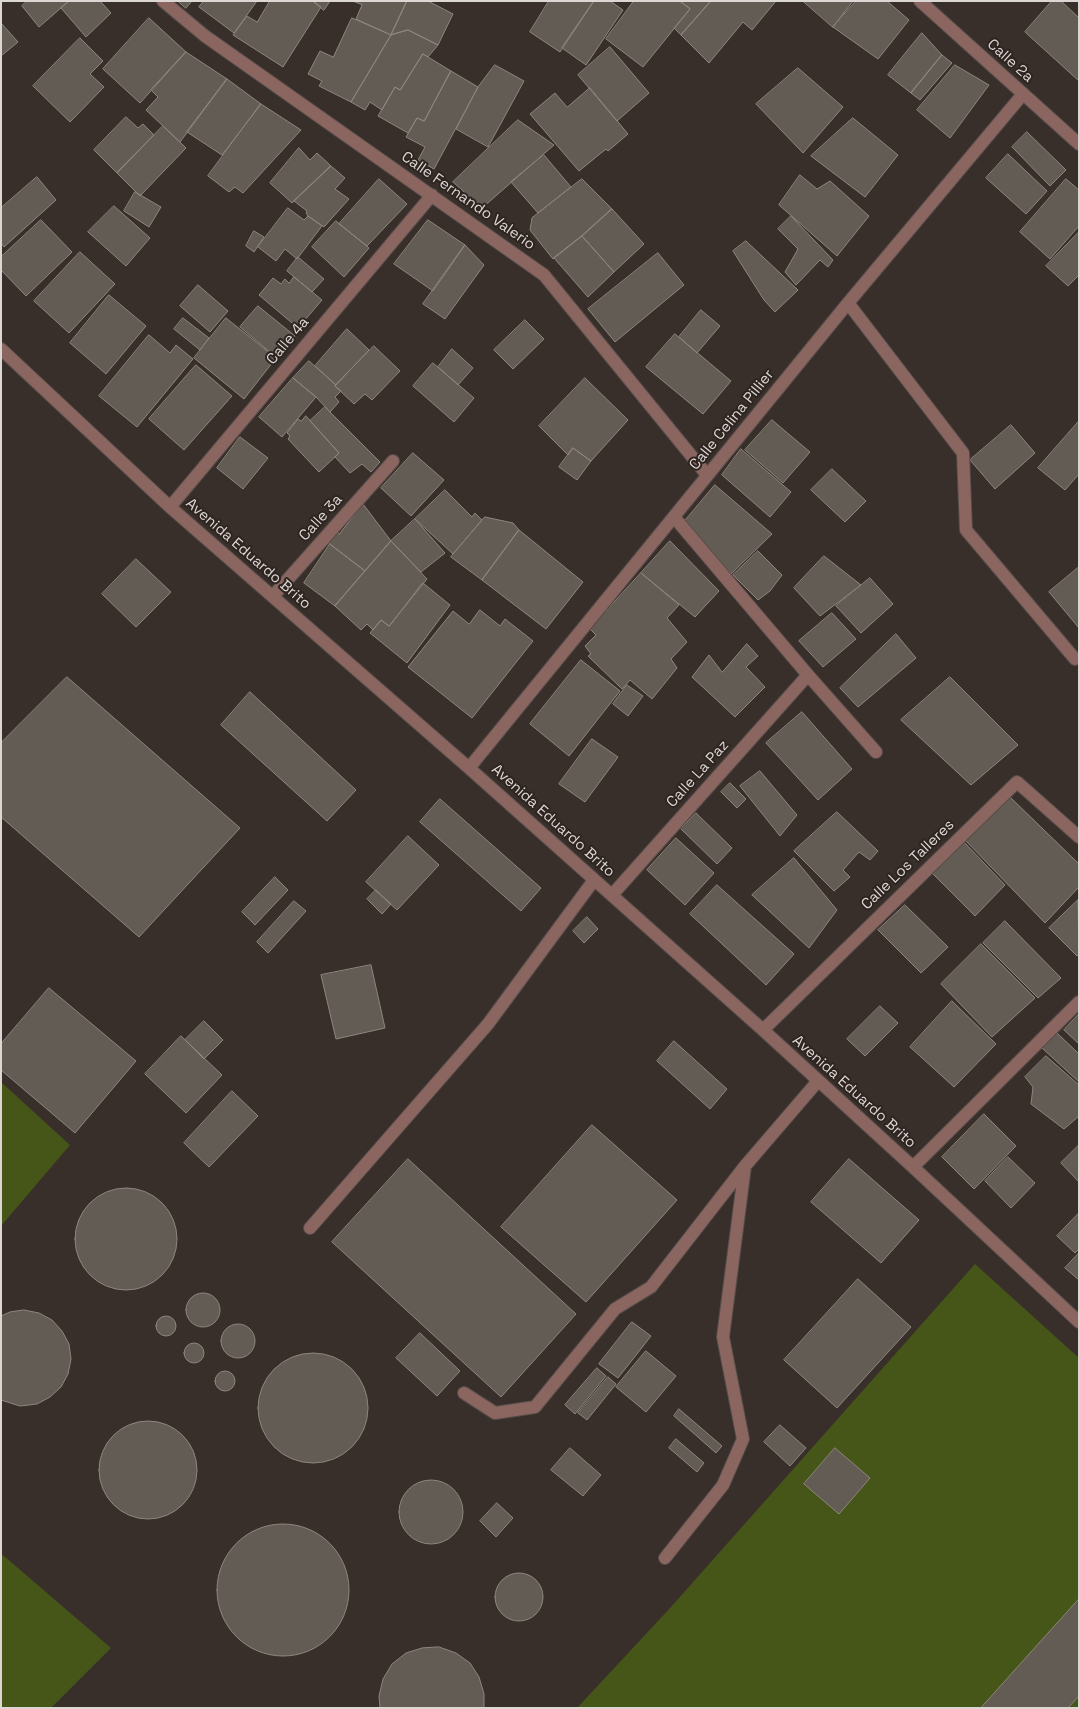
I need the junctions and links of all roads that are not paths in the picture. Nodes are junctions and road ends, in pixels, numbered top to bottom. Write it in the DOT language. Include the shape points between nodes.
graph roads {
  1 [pos="163,1"];
  2 [pos="920,1"];
  3 [pos="1023,94"];
  4 [pos="1079,144"];
  5 [pos="432,195"];
  6 [pos="848,303"];
  7 [pos="1,349"];
  8 [pos="393,461"];
  9 [pos="707,475"];
  10 [pos="170,507"];
  11 [pos="674,517"];
  12 [pos="273,596"];
  13 [pos="1075,659"];
  14 [pos="808,675"];
  15 [pos="876,752"];
  16 [pos="469,768"];
  17 [pos="1079,837"];
  18 [pos="594,880"];
  19 [pos="612,895"];
  20 [pos="1079,1002"];
  21 [pos="763,1030"];
  22 [pos="818,1081"];
  23 [pos="745,1166"];
  24 [pos="913,1167"];
  25 [pos="310,1228"];
  26 [pos="1079,1322"];
  27 [pos="464,1393"];
  28 [pos="665,1558"];
  1 -- 5 [label="street, Calle Fernando Valerio" via="205,36"];
  2 -- 3 [label="street, Calle 2a"];
  3 -- 4 [label="street, Calle 2a"];
  3 -- 6 [label="street, Calle Celina Pillier"];
  5 -- 9 [label="street, Calle Fernando Valerio" via="544,275"];
  5 -- 10 [label="street, Calle 4a"];
  6 -- 9 [label="street, Calle Celina Pillier"];
  6 -- 13 [label="street" via="963,453 966,530"];
  7 -- 10 [label="street, Avenida Eduardo Brito"];
  8 -- 12 [label="street, Calle 3a"];
  9 -- 11 [label="street, Calle Celina Pillier"];
  10 -- 12 [label="street, Avenida Eduardo Brito"];
  11 -- 14 [label="street"];
  11 -- 16 [label="street, Calle Celina Pillier"];
  12 -- 16 [label="street, Avenida Eduardo Brito"];
  14 -- 15 [label="street"];
  14 -- 19 [label="street, Calle La Paz"];
  16 -- 18 [label="street, Avenida Eduardo Brito"];
  17 -- 21 [label="street, Calle Los Talleres" via="1017,782"];
  18 -- 19 [label="street, Avenida Eduardo Brito"];
  18 -- 25 [label="street" via="488,1024"];
  19 -- 21 [label="street, Avenida Eduardo Brito"];
  20 -- 24 [label="street"];
  21 -- 22 [label="street, Avenida Eduardo Brito"];
  22 -- 23 [label="street"];
  22 -- 24 [label="street, Avenida Eduardo Brito"];
  23 -- 27 [label="street" via="651,1287 615,1309 535,1407 495,1413"];
  23 -- 28 [label="street" via="723,1337 743,1439 723,1485"];
  24 -- 26 [label="street, Avenida Eduardo Brito"];
}
